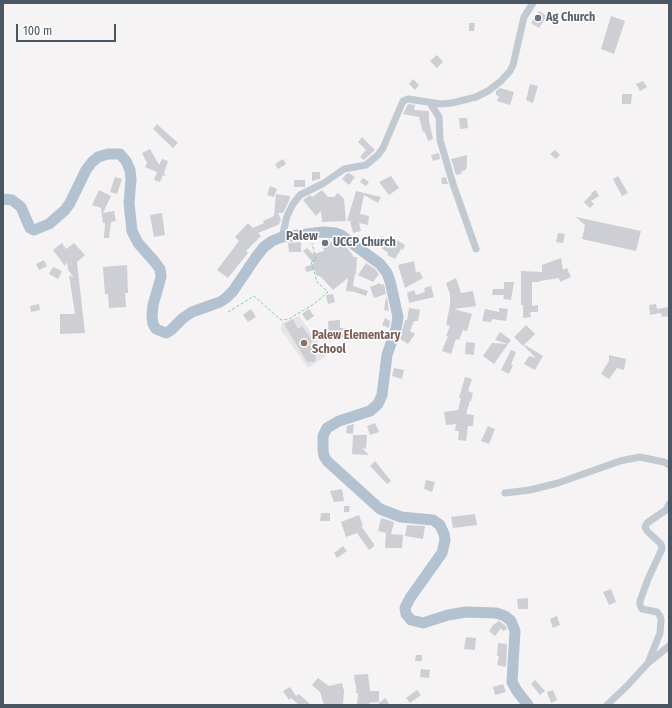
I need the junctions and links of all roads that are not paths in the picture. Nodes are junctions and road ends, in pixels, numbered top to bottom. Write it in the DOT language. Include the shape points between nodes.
graph roads {
  1 [pos="533,3"];
  2 [pos="430,103"];
  3 [pos="3,199"];
  4 [pos="282,237"];
  5 [pos="476,249"];
  6 [pos="669,465"];
  7 [pos="505,493"];
  8 [pos="669,504"];
  9 [pos="669,646"];
  10 [pos="648,663"];
  11 [pos="528,704"];
  12 [pos="607,705"];
  1 -- 2 [label="street" via="524,17 513,65 506,76 476,97 452,103"];
  2 -- 4 [label="street" via="408,99 403,101 384,148 378,155 366,165 344,169 300,195 287,216"];
  2 -- 5 [label="street" via="438,114 440,140"];
  3 -- 4 [label="main road" via="12,200 21,207 30,228 34,230 49,224 65,210 92,162 108,154 120,154 130,170 129,203 132,231 138,243 160,269 161,277 152,316 156,330 166,333 192,312 226,298 264,247"];
  4 -- 11 [label="main road" via="330,232 341,235 384,268 390,280 397,309 397,323 387,354 382,395 378,404 370,411 339,421 327,428 323,436 323,450 327,460 380,509 401,517 433,520 440,525 445,540 442,552 410,598 405,608 406,614 411,620 423,623 466,612 496,613 505,616 515,631 512,682"];
  6 -- 7 [label="street" via="640,457 620,461 558,483"];
  8 -- 10 [label="street" via="666,510 645,527 661,544 662,549 640,601 642,609 657,612 661,620 660,633"];
  9 -- 10 [label="street"];
  10 -- 12 [label="street"];
}
